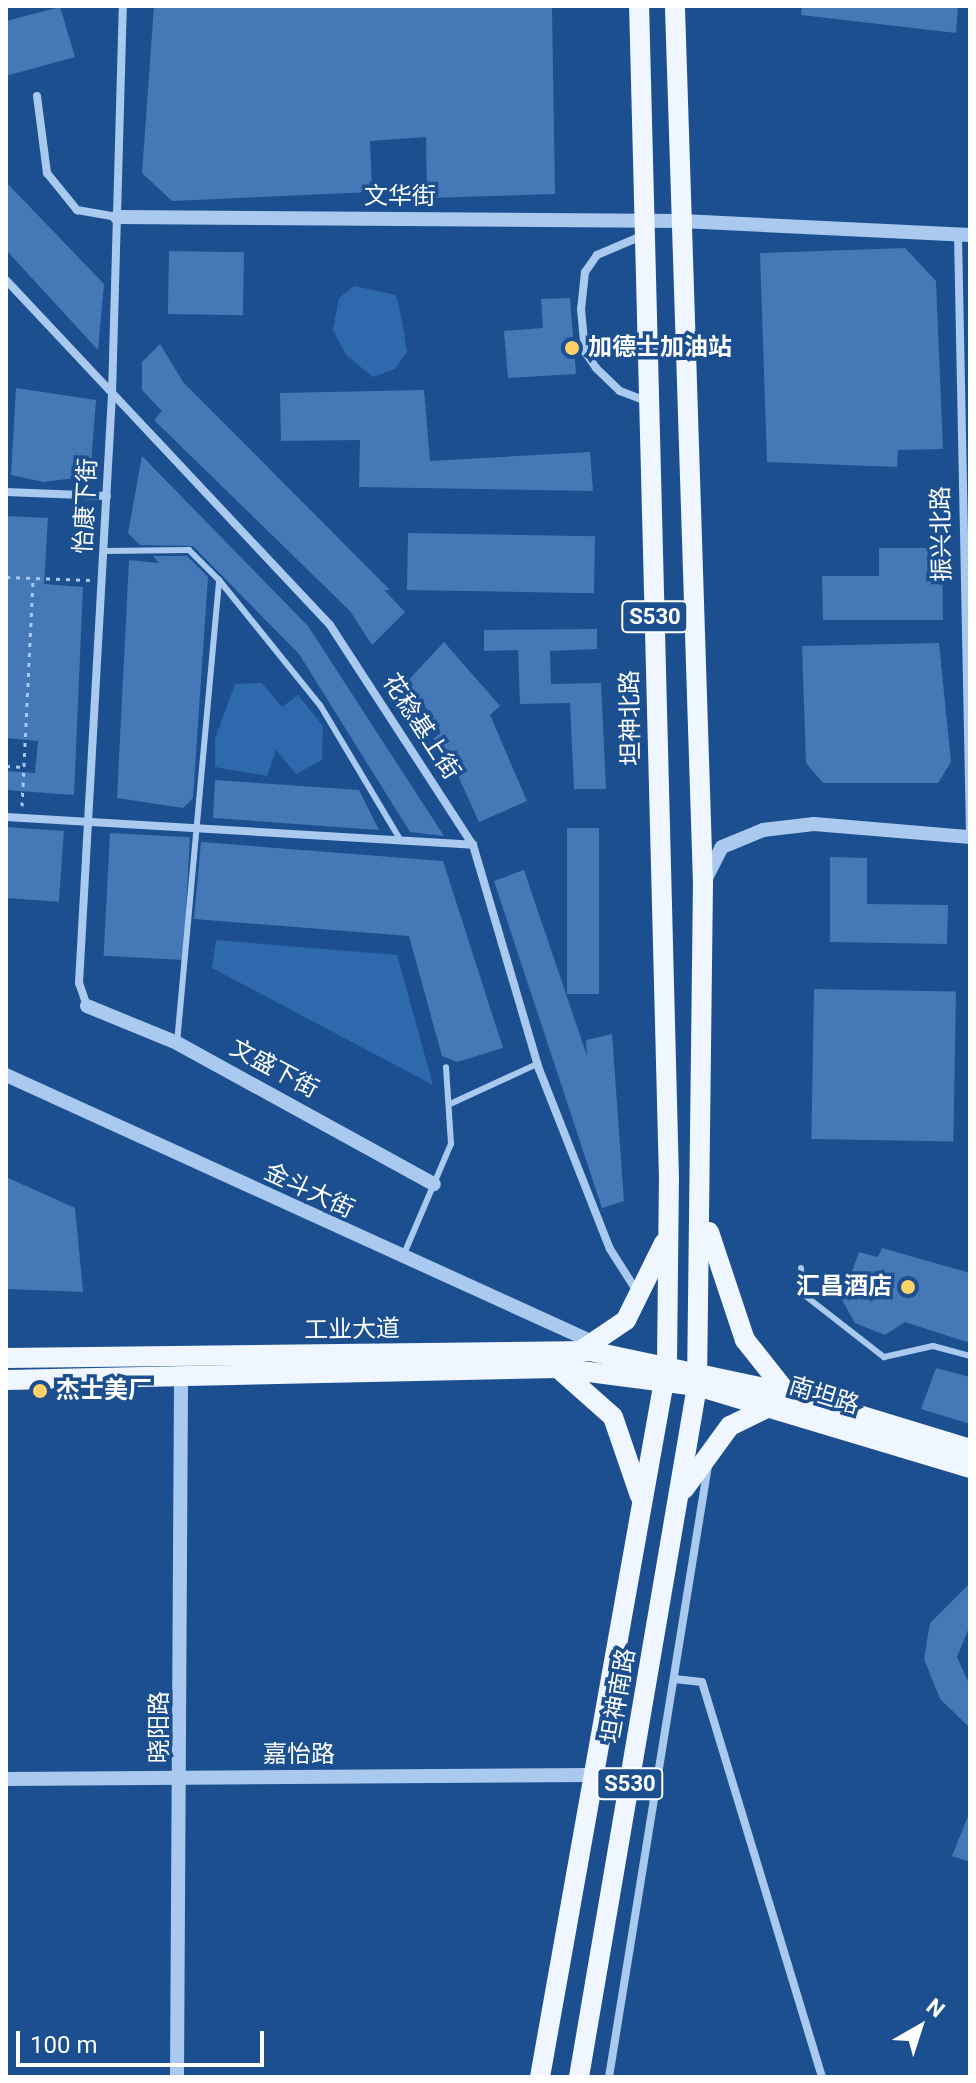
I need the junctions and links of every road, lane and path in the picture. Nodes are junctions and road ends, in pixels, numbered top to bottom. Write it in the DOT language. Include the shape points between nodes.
graph roads {
  1 [pos="123,6"];
  2 [pos="637,6"];
  3 [pos="675,6"];
  4 [pos="690,6"];
  5 [pos="677,64"];
  6 [pos="37,96"];
  7 [pos="117,217"];
  8 [pos="682,221"];
  9 [pos="645,228"];
  10 [pos="964,235"];
  11 [pos="6,280"];
  12 [pos="112,394"];
  13 [pos="649,402"];
  14 [pos="970,408"];
  15 [pos="960,409"];
  16 [pos="6,492"];
  17 [pos="107,496"];
  18 [pos="966,530"];
  19 [pos="104,551"];
  20 [pos="6,577"];
  21 [pos="33,578"];
  22 [pos="103,580"];
  23 [pos="219,580"];
  24 [pos="969,761"];
  25 [pos="6,766"];
  26 [pos="24,767"];
  27 [pos="6,817"];
  28 [pos="22,818"];
  29 [pos="91,826"];
  30 [pos="196,831"];
  31 [pos="970,834"];
  32 [pos="401,841"];
  33 [pos="473,845"];
  34 [pos="703,884"];
  35 [pos="87,1006"];
  36 [pos="177,1043"];
  37 [pos="537,1064"];
  38 [pos="446,1067"];
  39 [pos="6,1075"];
  40 [pos="450,1104"];
  41 [pos="434,1184"];
  42 [pos="704,1212"];
  43 [pos="669,1227"];
  44 [pos="403,1258"];
  45 [pos="801,1268"];
  46 [pos="640,1295"];
  47 [pos="587,1347"];
  48 [pos="970,1356"];
  49 [pos="6,1358"];
  50 [pos="558,1368"];
  51 [pos="664,1372"];
  52 [pos="181,1376"];
  53 [pos="697,1379"];
  54 [pos="6,1380"];
  55 [pos="787,1393"];
  56 [pos="771,1406"];
  57 [pos="712,1448"];
  58 [pos="970,1449"];
  59 [pos="970,1468"];
  60 [pos="682,1492"];
  61 [pos="641,1499"];
  62 [pos="674,1679"];
  63 [pos="593,1775"];
  64 [pos="182,1778"];
  65 [pos="6,1779"];
  66 [pos="177,2077"];
  67 [pos="540,2077"];
  68 [pos="579,2077"];
  69 [pos="609,2077"];
  70 [pos="822,2077"];
  1 -- 7 [label="street, 怡康下街"];
  2 -- 9 [label="main road, 坦神北路 / S530"];
  3 -- 5 [label="main road, S530"];
  4 -- 5 [label="main road"];
  5 -- 8 [label="main road, S530"];
  6 -- 7 [label="street" via="47,173 77,210"];
  7 -- 9 [label="street, 文华街"];
  7 -- 12 [label="street, 怡康下街"];
  8 -- 9 [label="street, 文华街"];
  8 -- 10 [label="street, 文华街"];
  8 -- 34 [label="main road, S530"];
  9 -- 13 [label="main road, 坦神北路 / S530"];
  9 -- 13 [label="street" via="597,255 582,287 582,331 596,368 620,391"];
  10 -- 15 [label="street, 振兴北路"];
  11 -- 12 [label="street, 花稔基上街"];
  12 -- 17 [label="street, 怡康下街"];
  12 -- 33 [label="street, 花稔基上街" via="330,625"];
  13 -- 43 [label="main road, 坦神北路 / S530"];
  14 -- 15 [label="street"];
  15 -- 18 [label="street, 振兴北路"];
  16 -- 17 [label="street"];
  17 -- 19 [label="street, 怡康下街"];
  18 -- 24 [label="street, 振兴北路"];
  19 -- 22 [label="street, 怡康下街"];
  19 -- 23 [label="lane" via="189,550"];
  20 -- 21 [label="path"];
  21 -- 22 [label="path"];
  21 -- 26 [label="path"];
  22 -- 29 [label="street, 怡康下街"];
  23 -- 30 [label="lane"];
  23 -- 32 [label="lane" via="320,705"];
  24 -- 31 [label="street, 振兴北路"];
  25 -- 26 [label="path"];
  26 -- 28 [label="path"];
  27 -- 28 [label="street"];
  28 -- 29 [label="street"];
  29 -- 30 [label="street"];
  29 -- 35 [label="street, 怡康下街" via="79,983"];
  30 -- 32 [label="street"];
  30 -- 36 [label="lane"];
  31 -- 34 [label="street" via="814,824 763,830 722,847"];
  32 -- 33 [label="street"];
  33 -- 37 [label="street, 花稔基上街"];
  34 -- 42 [label="main road, S530"];
  35 -- 36 [label="street, 文盛下街"];
  36 -- 41 [label="street, 文盛下街"];
  37 -- 40 [label="lane"];
  37 -- 46 [label="street, 花稔基上街" via="610,1249"];
  38 -- 40 [label="lane"];
  39 -- 44 [label="street, 金斗大街"];
  40 -- 41 [label="lane" via="451,1144"];
  41 -- 44 [label="lane"];
  42 -- 53 [label="main road, S530"];
  42 -- 55 [label="main road" via="745,1340"];
  43 -- 46 [label="main road"];
  43 -- 51 [label="main road, 坦神北路 / S530"];
  44 -- 47 [label="street, 金斗大街"];
  45 -- 48 [label="lane" via="803,1294 884,1357 933,1346"];
  46 -- 47 [label="main road" via="626,1320"];
  47 -- 49 [label="main road, 工业大道"];
  47 -- 51 [label="main road, 工业大道"];
  50 -- 51 [label="main road, 工业大道"];
  50 -- 52 [label="main road, 工业大道"];
  50 -- 61 [label="main road" via="613,1417"];
  51 -- 53 [label="main road, 南坦路"];
  51 -- 61 [label="main road, 坦神南路 / S530"];
  52 -- 54 [label="main road, 工业大道"];
  52 -- 64 [label="street, 晓阳路"];
  53 -- 55 [label="main road, 南坦路"];
  53 -- 56 [label="main road, 南坦路"];
  53 -- 60 [label="main road, 坦神南路 / S530"];
  55 -- 58 [label="main road, 南坦路"];
  56 -- 57 [label="main road" via="739,1420"];
  56 -- 59 [label="main road, 南坦路"];
  57 -- 60 [label="main road"];
  57 -- 62 [label="street"];
  60 -- 68 [label="main road, 坦神南路 / S530"];
  61 -- 63 [label="main road, 坦神南路 / S530"];
  62 -- 69 [label="street"];
  62 -- 70 [label="street" via="702,1682"];
  63 -- 64 [label="street, 嘉怡路"];
  63 -- 67 [label="main road, 坦神南路 / S530"];
  64 -- 65 [label="street, 嘉怡路"];
  64 -- 66 [label="street, 晓阳路"];
}
